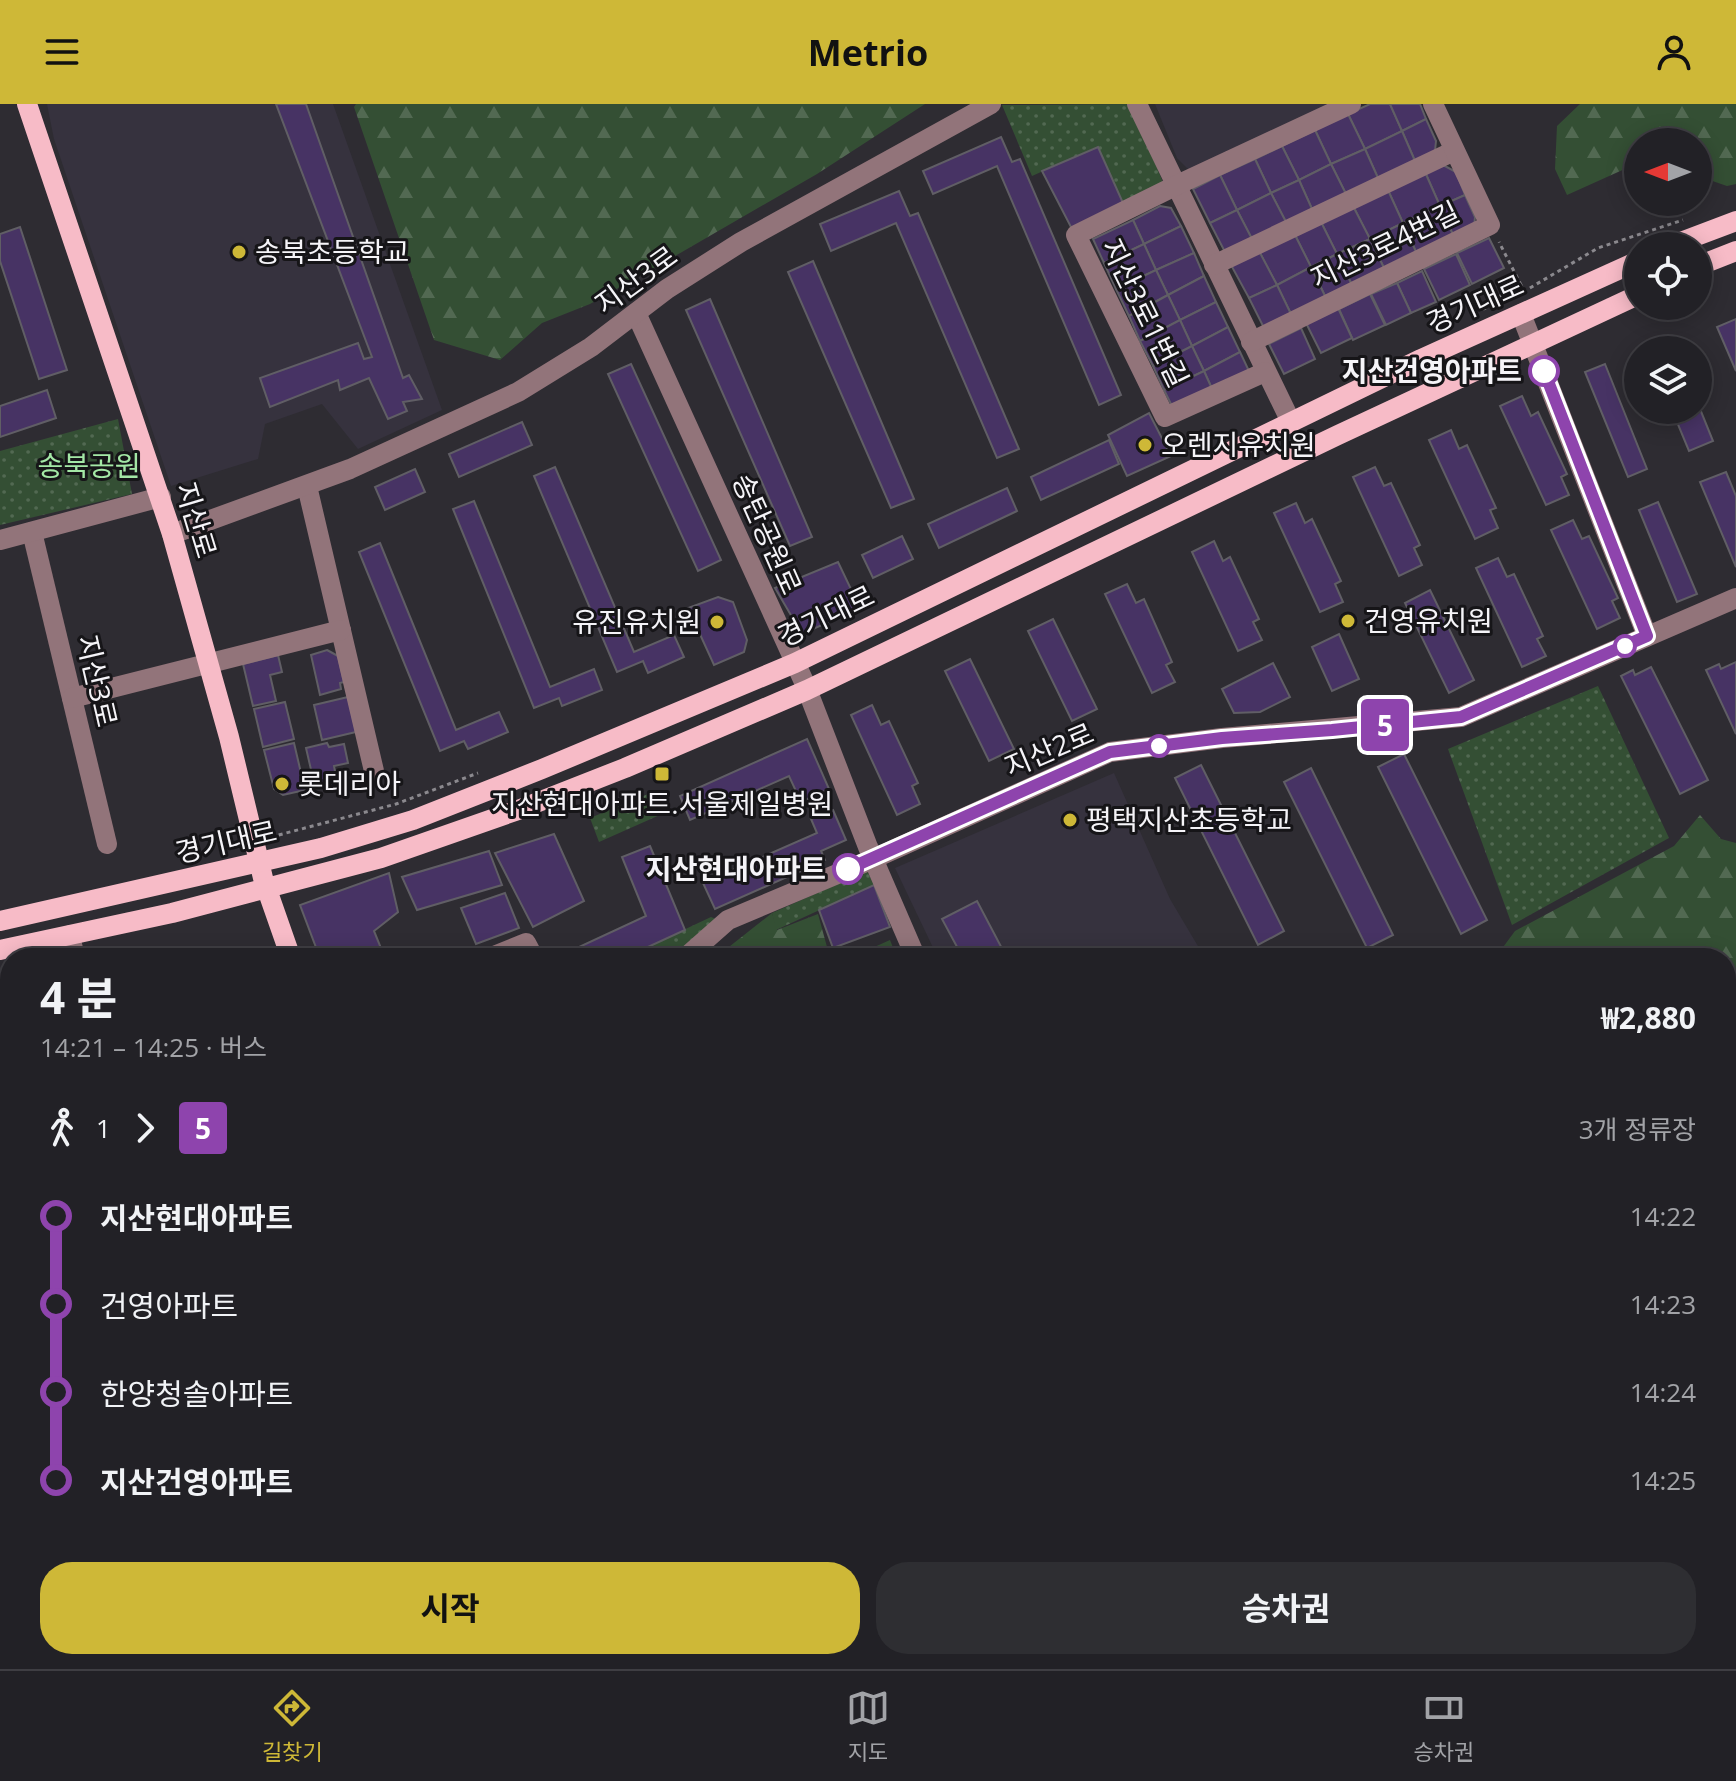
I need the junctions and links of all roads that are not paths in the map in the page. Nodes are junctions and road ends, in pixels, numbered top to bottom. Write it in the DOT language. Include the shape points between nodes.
graph roads {
  1 [pos="27,104"];
  2 [pos="991,104"];
  3 [pos="1137,104"];
  4 [pos="1351,104"];
  5 [pos="1433,104"];
  6 [pos="1454,151"];
  7 [pos="1177,185"];
  8 [pos="1736,221"];
  9 [pos="1707,232"];
  10 [pos="1736,251"];
  11 [pos="1712,260"];
  12 [pos="1214,265"];
  13 [pos="1624,267"];
  14 [pos="1624,302"];
  15 [pos="636,313"];
  16 [pos="1521,314"];
  17 [pos="1251,342"];
  18 [pos="1533,345"];
  19 [pos="1265,372"];
  20 [pos="1291,422"];
  21 [pos="307,486"];
  22 [pos="161,497"];
  23 [pos="32,532"];
  24 [pos="172,534"];
  25 [pos="0,540"];
  26 [pos="1736,598"];
  27 [pos="341,630"];
  28 [pos="1647,636"];
  29 [pos="795,663"];
  30 [pos="209,665"];
  31 [pos="807,690"];
  32 [pos="72,698"];
  33 [pos="374,771"];
  34 [pos="107,844"];
  35 [pos="873,859"];
  36 [pos="259,863"];
  37 [pos="267,890"];
  38 [pos="0,921"];
  39 [pos="70,935"];
  40 [pos="9,948"];
  41 [pos="73,948"];
  42 [pos="287,948"];
  43 [pos="696,948"];
  44 [pos="912,948"];
  1 -- 22 [label="main road, 지산로"];
  2 -- 15 [label="street, 지산3로" via="741,242"];
  3 -- 7 [label="street"];
  4 -- 7 [label="street"];
  5 -- 6 [label="street"];
  6 -- 12 [label="street, 지산3로4번길"];
  6 -- 17 [label="street, 지산3로4번길" via="1490,225"];
  7 -- 12 [label="street"];
  7 -- 19 [label="street, 지산3로1번길" via="1076,235 1165,417"];
  8 -- 9 [label="main road"];
  10 -- 11 [label="main road"];
  12 -- 17 [label="street"];
  13 -- 16 [label="main road, 경기대로"];
  14 -- 18 [label="main road, 경기대로"];
  15 -- 21 [label="street, 지산3로" via="518,392"];
  15 -- 29 [label="street, 송탄공원로"];
  16 -- 18 [label="street"];
  16 -- 20 [label="main road, 경기대로" via="1489,319"];
  17 -- 19 [label="street"];
  18 -- 28 [label="street"];
  18 -- 31 [label="main road, 경기대로"];
  19 -- 20 [label="street"];
  20 -- 29 [label="main road, 경기대로"];
  21 -- 24 [label="street, 지산3로"];
  21 -- 27 [label="street"];
  22 -- 23 [label="street"];
  22 -- 24 [label="main road, 지산로"];
  23 -- 25 [label="street"];
  23 -- 32 [label="street, 지산3로"];
  24 -- 30 [label="main road, 지산로"];
  26 -- 28 [label="street, 지산2로"];
  27 -- 30 [label="street"];
  27 -- 33 [label="street"];
  28 -- 35 [label="street, 지산2로" via="1461,717 1110,752"];
  29 -- 31 [label="street, 송탄공원로"];
  29 -- 36 [label="main road, 경기대로" via="413,820"];
  30 -- 32 [label="street"];
  30 -- 36 [label="main road, 지산로"];
  31 -- 35 [label="street, 송탄공원로"];
  31 -- 37 [label="main road, 경기대로" via="518,810 381,858"];
  32 -- 34 [label="street, 지산3로"];
  35 -- 43 [label="street, 지산2로" via="728,920"];
  35 -- 44 [label="street, 송탄공원로"];
  36 -- 37 [label="main road, 지산로"];
  36 -- 38 [label="main road, 경기대로"];
  37 -- 39 [label="main road, 경기대로"];
  37 -- 42 [label="main road, 지산로"];
  39 -- 40 [label="main road, 경기대로"];
  39 -- 41 [label="street"];
}
